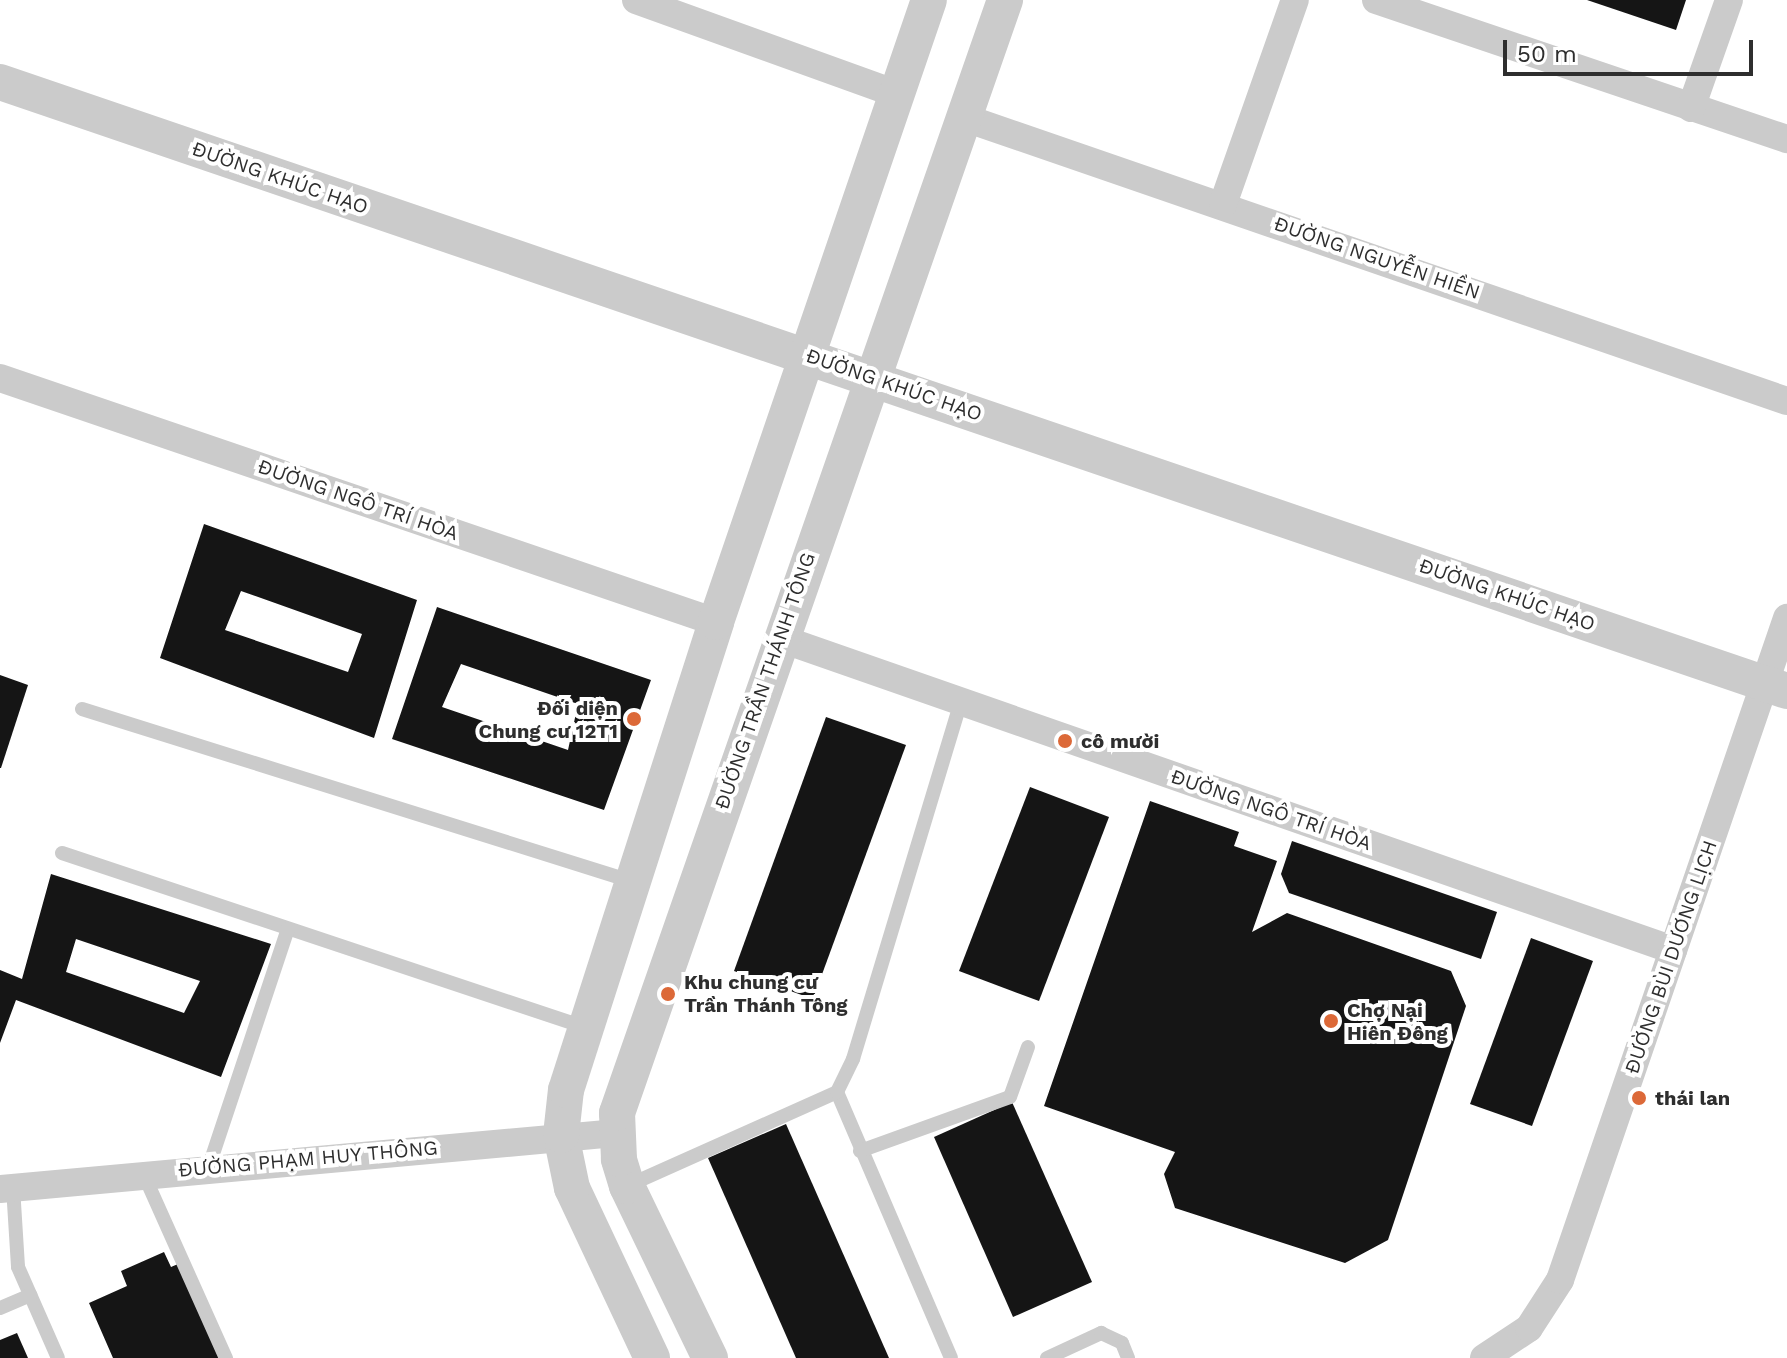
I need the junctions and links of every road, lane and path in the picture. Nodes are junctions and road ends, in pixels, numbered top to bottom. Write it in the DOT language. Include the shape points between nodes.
graph roads {
  1 [pos="929,0"];
  2 [pos="1005,0"];
  3 [pos="1295,0"];
  4 [pos="1376,0"];
  5 [pos="1729,0"];
  6 [pos="643,1"];
  7 [pos="0,82"];
  8 [pos="897,94"];
  9 [pos="1691,108"];
  10 [pos="965,118"];
  11 [pos="1787,139"];
  12 [pos="1223,204"];
  13 [pos="809,356"];
  14 [pos="0,378"];
  15 [pos="871,378"];
  16 [pos="1787,401"];
  17 [pos="1787,618"];
  18 [pos="716,622"];
  19 [pos="779,638"];
  20 [pos="1776,687"];
  21 [pos="961,702"];
  22 [pos="82,709"];
  23 [pos="62,853"];
  24 [pos="631,881"];
  25 [pos="288,929"];
  26 [pos="1673,950"];
  27 [pos="584,1027"];
  28 [pos="1028,1047"];
  29 [pos="837,1092"];
  30 [pos="617,1133"];
  31 [pos="561,1135"];
  32 [pos="860,1151"];
  33 [pos="208,1169"];
  34 [pos="144,1175"];
  35 [pos="627,1186"];
  36 [pos="6,1188"];
  37 [pos="30,1295"];
  38 [pos="0,1308"];
  39 [pos="58,1358"];
  40 [pos="226,1358"];
  41 [pos="652,1358"];
  42 [pos="710,1358"];
  43 [pos="951,1358"];
  44 [pos="1047,1358"];
  45 [pos="1128,1358"];
  46 [pos="1484,1358"];
  1 -- 8 [label="street"];
  2 -- 10 [label="street, ĐƯỜNG TRẦN THÁNH TÔNG"];
  3 -- 12 [label="street"];
  4 -- 9 [label="street"];
  5 -- 9 [label="street"];
  6 -- 8 [label="street"];
  7 -- 13 [label="street, ĐƯỜNG KHÚC HẠO"];
  8 -- 13 [label="street"];
  9 -- 11 [label="street"];
  10 -- 12 [label="street, ĐƯỜNG NGUYỄN HIỀN"];
  10 -- 15 [label="street, ĐƯỜNG TRẦN THÁNH TÔNG"];
  12 -- 16 [label="street, ĐƯỜNG NGUYỄN HIỀN"];
  13 -- 15 [label="street, ĐƯỜNG KHÚC HẠO"];
  13 -- 18 [label="street"];
  14 -- 18 [label="street, ĐƯỜNG NGÔ TRÍ HÒA"];
  15 -- 19 [label="street, ĐƯỜNG TRẦN THÁNH TÔNG"];
  15 -- 20 [label="street, ĐƯỜNG KHÚC HẠO"];
  17 -- 20 [label="street, ĐƯỜNG BÙI DƯƠNG LỊCH"];
  18 -- 24 [label="street"];
  19 -- 21 [label="street, ĐƯỜNG NGÔ TRÍ HÒA"];
  19 -- 30 [label="street, ĐƯỜNG TRẦN THÁNH TÔNG" via="622,1089"];
  20 -- 26 [label="street, ĐƯỜNG BÙI DƯƠNG LỊCH"];
  21 -- 26 [label="street, ĐƯỜNG NGÔ TRÍ HÒA"];
  21 -- 29 [label="lane" via="853,1059"];
  22 -- 24 [label="lane"];
  23 -- 25 [label="lane"];
  24 -- 27 [label="street"];
  25 -- 27 [label="lane"];
  25 -- 33 [label="lane"];
  26 -- 46 [label="street, ĐƯỜNG BÙI DƯƠNG LỊCH" via="1560,1280 1529,1328"];
  27 -- 31 [label="street" via="566,1090"];
  28 -- 32 [label="lane" via="1010,1097"];
  29 -- 32 [label="lane"];
  29 -- 35 [label="lane"];
  30 -- 31 [label="street, ĐƯỜNG PHẠM HUY THÔNG"];
  30 -- 35 [label="street, ĐƯỜNG TRẦN THÁNH TÔNG"];
  31 -- 33 [label="street, ĐƯỜNG PHẠM HUY THÔNG"];
  31 -- 41 [label="street" via="572,1188"];
  32 -- 43 [label="lane"];
  33 -- 34 [label="street, ĐƯỜNG PHẠM HUY THÔNG"];
  34 -- 36 [label="street, ĐƯỜNG PHẠM HUY THÔNG"];
  34 -- 40 [label="lane"];
  35 -- 42 [label="street, ĐƯỜNG TRẦN THÁNH TÔNG"];
  36 -- 37 [label="lane"];
  37 -- 38 [label="lane"];
  37 -- 39 [label="lane"];
  44 -- 45 [label="lane" via="1101,1333 1122,1343"];
}
